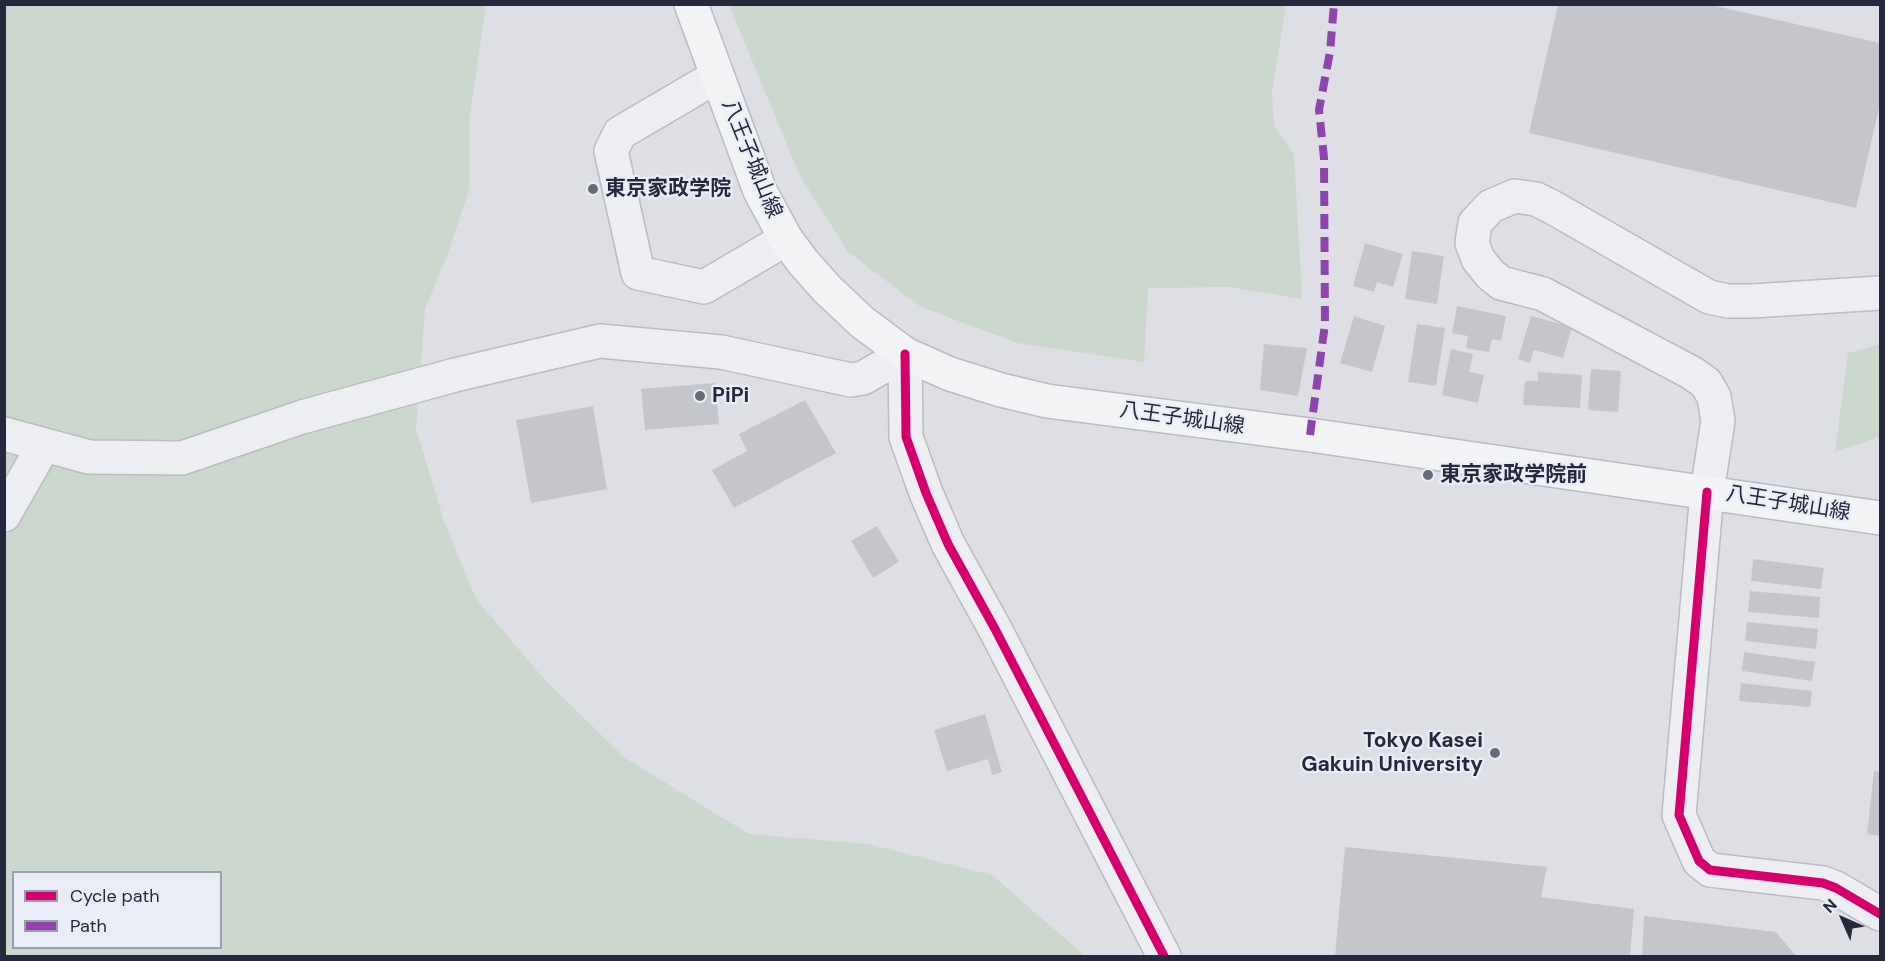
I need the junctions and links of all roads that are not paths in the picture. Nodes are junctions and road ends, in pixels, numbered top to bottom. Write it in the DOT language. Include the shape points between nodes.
graph roads {
  1 [pos="691,4"];
  2 [pos="717,76"];
  3 [pos="786,239"];
  4 [pos="1881,293"];
  5 [pos="904,354"];
  6 [pos="4,434"];
  7 [pos="44,445"];
  8 [pos="1707,492"];
  9 [pos="4,515"];
  10 [pos="1881,518"];
  11 [pos="1881,914"];
  12 [pos="1164,957"];
  1 -- 2 [label="main road, 八王子城山線"];
  2 -- 3 [label="main road, 八王子城山線" via="760,191"];
  2 -- 3 [label="street" via="620,133 611,151 638,273 704,287"];
  3 -- 5 [label="main road, 八王子城山線" via="835,297"];
  4 -- 8 [label="street" via="1752,301 1709,297 1536,199 1515,196 1491,206 1475,223 1472,243 1478,259 1501,283 1544,294 1706,382 1714,397 1718,421"];
  5 -- 7 [label="street" via="863,378 851,380 722,352 600,341 302,417 182,458 89,457"];
  5 -- 8 [label="main road, 八王子城山線" via="950,374 1047,400"];
  5 -- 12 [label="street" via="906,437 926,493 948,544"];
  6 -- 7 [label="street"];
  7 -- 9 [label="street"];
  8 -- 10 [label="main road, 八王子城山線"];
  8 -- 11 [label="street" via="1679,815 1699,861 1710,870 1822,883"];
}
